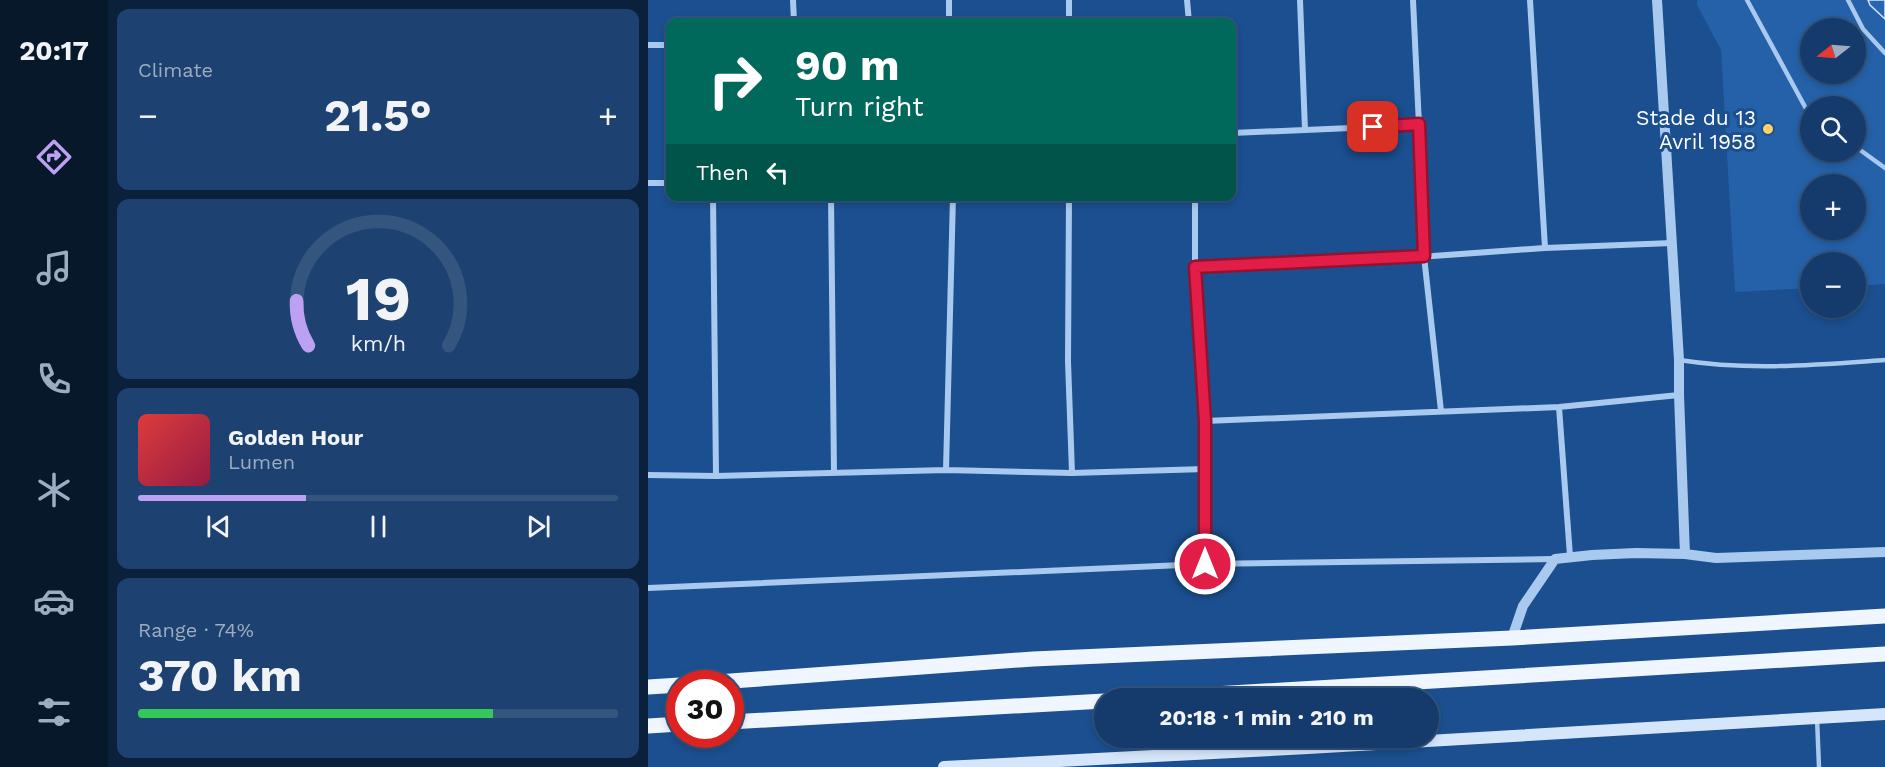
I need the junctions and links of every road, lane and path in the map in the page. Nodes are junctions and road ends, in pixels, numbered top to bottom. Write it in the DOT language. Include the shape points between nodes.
graph roads {
  1 [pos="793,0"];
  2 [pos="949,0"];
  3 [pos="1069,0"];
  4 [pos="1187,0"];
  5 [pos="1300,0"];
  6 [pos="1413,0"];
  7 [pos="1530,0"];
  8 [pos="1657,0"];
  9 [pos="1747,0"];
  10 [pos="1848,0"];
  11 [pos="794,18"];
  12 [pos="950,18"];
  13 [pos="1069,18"];
  14 [pos="1189,18"];
  15 [pos="648,45"];
  16 [pos="666,45"];
  17 [pos="1885,52"];
  18 [pos="1800,98"];
  19 [pos="1419,124"];
  20 [pos="1305,130"];
  21 [pos="1236,133"];
  22 [pos="1866,154"];
  23 [pos="1885,168"];
  24 [pos="648,183"];
  25 [pos="666,183"];
  26 [pos="713,201"];
  27 [pos="831,201"];
  28 [pos="953,201"];
  29 [pos="1069,201"];
  30 [pos="1195,201"];
  31 [pos="1672,243"];
  32 [pos="1545,248"];
  33 [pos="1424,256"];
  34 [pos="1195,267"];
  35 [pos="1679,360"];
  36 [pos="1885,360"];
  37 [pos="1679,395"];
  38 [pos="1559,407"];
  39 [pos="1441,411"];
  40 [pos="1205,421"];
  41 [pos="1205,469"];
  42 [pos="946,470"];
  43 [pos="834,473"];
  44 [pos="1072,473"];
  45 [pos="648,475"];
  46 [pos="716,476"];
  47 [pos="1885,552"];
  48 [pos="1685,554"];
  49 [pos="1570,556"];
  50 [pos="1556,559"];
  51 [pos="1205,564"];
  52 [pos="648,588"];
  53 [pos="1885,616"];
  54 [pos="1512,639"];
  55 [pos="1885,654"];
  56 [pos="744,680"];
  57 [pos="666,686"];
  58 [pos="648,687"];
  59 [pos="1315,688"];
  60 [pos="1094,701"];
  61 [pos="1885,714"];
  62 [pos="1817,718"];
  63 [pos="744,721"];
  64 [pos="666,725"];
  65 [pos="648,726"];
  66 [pos="944,767"];
  67 [pos="1819,767"];
  1 -- 11 [label="street"];
  2 -- 12 [label="street"];
  3 -- 13 [label="street"];
  4 -- 14 [label="street"];
  5 -- 20 [label="street"];
  6 -- 19 [label="street"];
  7 -- 32 [label="street"];
  8 -- 31 [label="street"];
  9 -- 18 [label="lane"];
  10 -- 17 [label="lane" via="1863,29"];
  15 -- 16 [label="street"];
  19 -- 20 [label="street"];
  19 -- 33 [label="street"];
  20 -- 21 [label="street"];
  22 -- 23 [label="lane"];
  24 -- 25 [label="street"];
  26 -- 46 [label="street"];
  27 -- 43 [label="street"];
  28 -- 42 [label="street"];
  29 -- 44 [label="street"];
  30 -- 34 [label="street"];
  31 -- 32 [label="street"];
  31 -- 35 [label="street"];
  32 -- 33 [label="street"];
  33 -- 34 [label="street"];
  33 -- 39 [label="street"];
  34 -- 40 [label="street"];
  35 -- 36 [label="lane" via="1740,367"];
  35 -- 37 [label="street"];
  37 -- 38 [label="street"];
  37 -- 48 [label="street"];
  38 -- 39 [label="street"];
  38 -- 49 [label="street"];
  39 -- 40 [label="street"];
  40 -- 41 [label="street"];
  41 -- 44 [label="street"];
  41 -- 51 [label="street"];
  42 -- 43 [label="street"];
  42 -- 44 [label="street"];
  43 -- 46 [label="street"];
  45 -- 46 [label="street"];
  47 -- 48 [label="street" via="1716,558"];
  48 -- 49 [label="street"];
  49 -- 50 [label="street"];
  50 -- 51 [label="street"];
  50 -- 54 [label="street" via="1523,606"];
  51 -- 52 [label="street"];
  53 -- 54 [label="main road"];
  54 -- 56 [label="main road" via="1033,659"];
  55 -- 59 [label="main road"];
  57 -- 58 [label="main road"];
  60 -- 63 [label="main road"];
  61 -- 62 [label="main road"];
  62 -- 66 [label="main road"];
  62 -- 67 [label="lane"];
  64 -- 65 [label="main road"];
}
